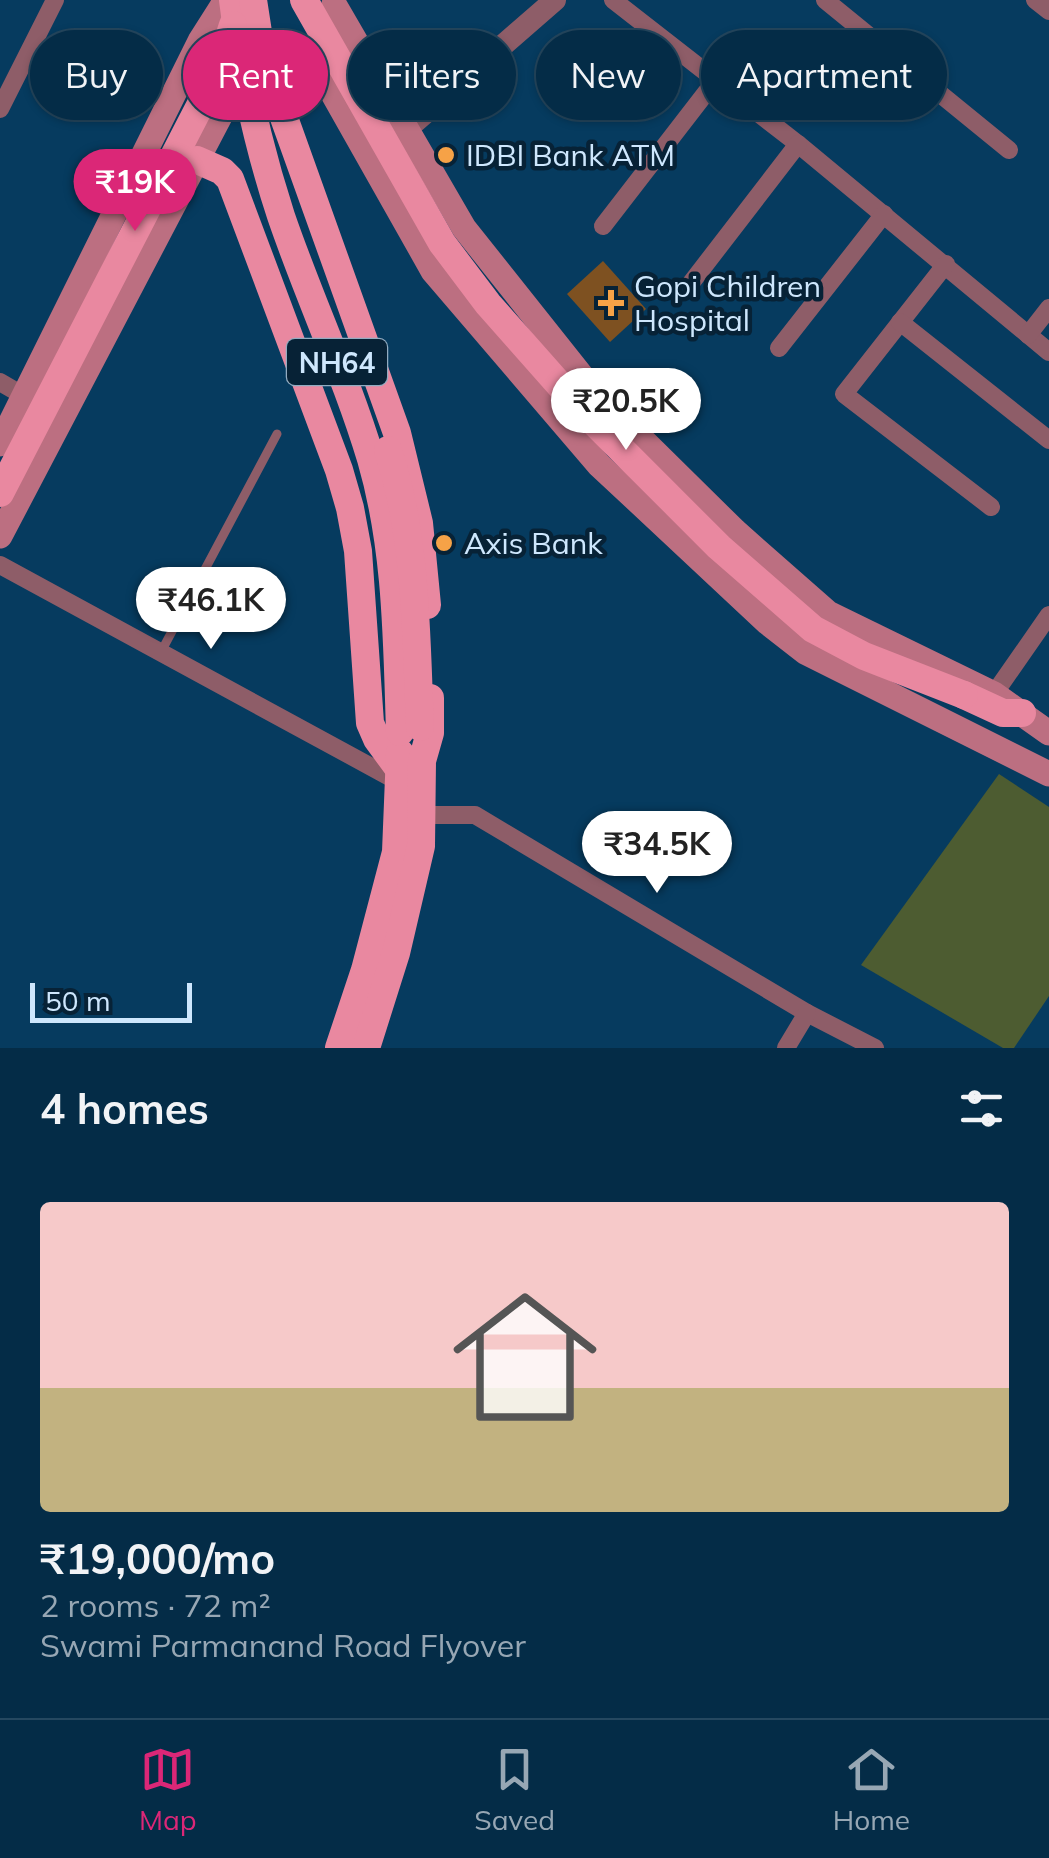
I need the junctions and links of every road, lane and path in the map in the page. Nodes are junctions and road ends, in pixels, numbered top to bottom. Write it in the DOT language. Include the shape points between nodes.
graph roads {
  1 [pos="56,0"];
  2 [pos="304,0"];
  3 [pos="555,0"];
  4 [pos="613,0"];
  5 [pos="825,0"];
  6 [pos="1035,0"];
  7 [pos="232,2"];
  8 [pos="333,2"];
  9 [pos="1049,11"];
  10 [pos="226,30"];
  11 [pos="328,45"];
  12 [pos="701,70"];
  13 [pos="328,84"];
  14 [pos="701,99"];
  15 [pos="0,109"];
  16 [pos="218,120"];
  17 [pos="285,120"];
  18 [pos="766,120"];
  19 [pos="408,128"];
  20 [pos="798,144"];
  21 [pos="1009,150"];
  22 [pos="198,160"];
  23 [pos="884,214"];
  24 [pos="603,226"];
  25 [pos="946,264"];
  26 [pos="691,283"];
  27 [pos="1049,308"];
  28 [pos="900,322"];
  29 [pos="1028,335"];
  30 [pos="779,348"];
  31 [pos="1049,352"];
  32 [pos="0,382"];
  33 [pos="24,396"];
  34 [pos="278,434"];
  35 [pos="1049,440"];
  36 [pos="0,444"];
  37 [pos="0,494"];
  38 [pos="991,506"];
  39 [pos="0,536"];
  40 [pos="0,564"];
  41 [pos="1049,616"];
  42 [pos="161,652"];
  43 [pos="994,694"];
  44 [pos="1022,714"];
  45 [pos="1049,732"];
  46 [pos="407,771"];
  47 [pos="1049,774"];
  48 [pos="422,815"];
  49 [pos="807,1013"];
  50 [pos="339,1048"];
  51 [pos="366,1048"];
  52 [pos="786,1048"];
  53 [pos="875,1048"];
  1 -- 15 [label="street"];
  2 -- 44 [label="highway, bridge" via="442,243 488,304 719,547 814,629 864,656"];
  3 -- 19 [label="street"];
  4 -- 12 [label="street"];
  5 -- 21 [label="street"];
  6 -- 9 [label="street"];
  7 -- 10 [label="main road"];
  7 -- 33 [label="main road" via="200,41"];
  7 -- 37 [label="highway, bridge" via="218,71"];
  7 -- 46 [label="highway, NH64, bridge" via="296,207 390,456 406,526 414,595"];
  8 -- 11 [label="main road" via="336,22"];
  8 -- 19 [label="main road"];
  13 -- 47 [label="main road" via="433,271 613,478 805,652"];
  14 -- 24 [label="street"];
  16 -- 22 [label="main road"];
  17 -- 46 [label="highway" via="397,433 419,523 430,724"];
  18 -- 20 [label="street"];
  19 -- 43 [label="main road" via="464,228 596,394 736,531 828,613"];
  20 -- 23 [label="street"];
  20 -- 26 [label="street"];
  22 -- 39 [label="main road"];
  22 -- 46 [label="highway" via="230,179 340,470 358,550 370,723 376,739"];
  23 -- 25 [label="street"];
  23 -- 30 [label="street"];
  25 -- 28 [label="street"];
  25 -- 29 [label="street"];
  27 -- 29 [label="street"];
  28 -- 35 [label="street"];
  28 -- 38 [label="street" via="844,394"];
  29 -- 31 [label="street"];
  32 -- 33 [label="street"];
  33 -- 36 [label="main road"];
  34 -- 42 [label="lane"];
  40 -- 42 [label="street"];
  41 -- 43 [label="street"];
  42 -- 46 [label="street"];
  43 -- 44 [label="main road"];
  44 -- 45 [label="main road"];
  46 -- 48 [label="highway, NH64"];
  46 -- 50 [label="highway, NH64" via="396,852"];
  48 -- 49 [label="street" via="475,816"];
  48 -- 51 [label="highway, NH64" via="396,954"];
  49 -- 52 [label="street"];
  49 -- 53 [label="street"];
}
